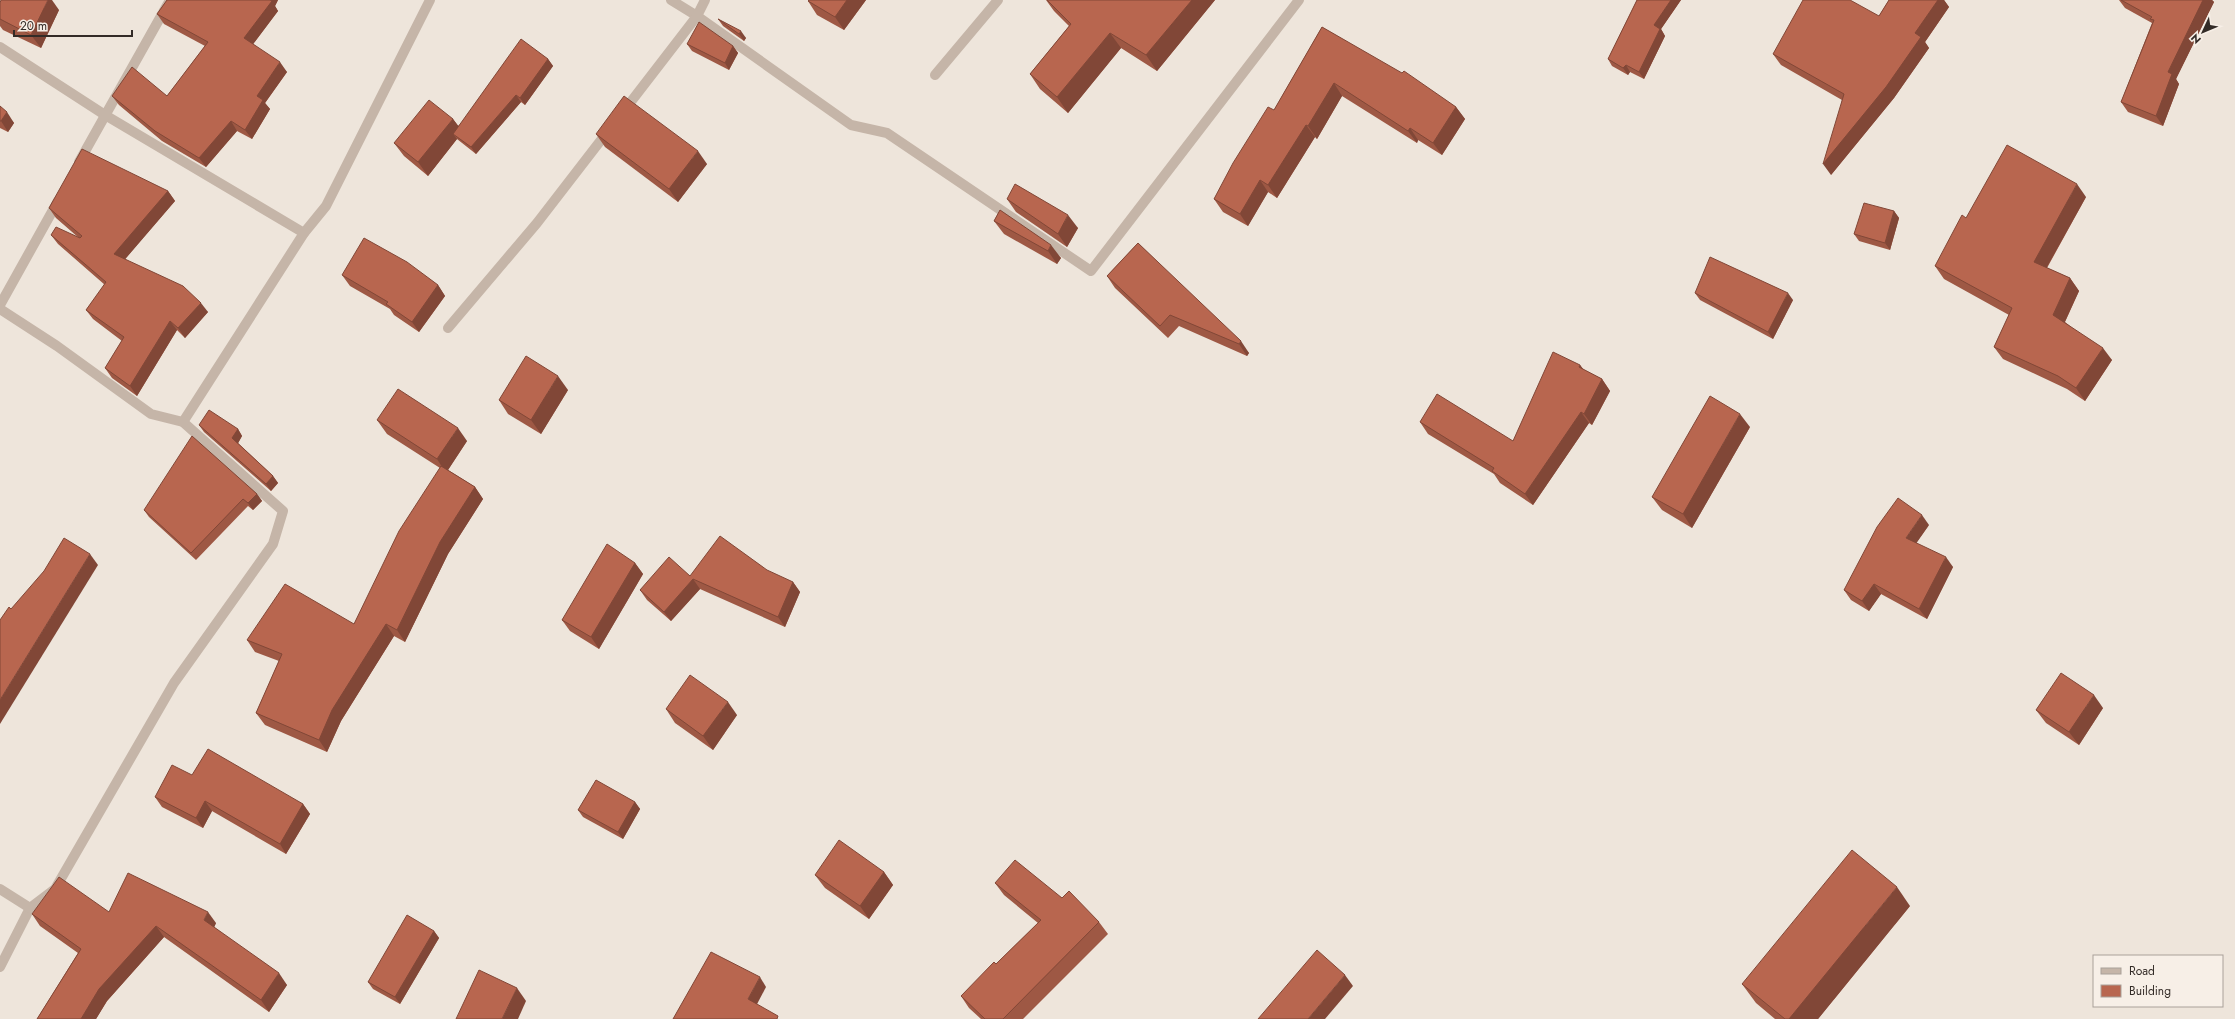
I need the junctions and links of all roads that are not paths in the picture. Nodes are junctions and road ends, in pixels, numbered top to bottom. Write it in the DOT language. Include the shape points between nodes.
graph roads {
  1 [pos="170,0"];
  2 [pos="430,0"];
  3 [pos="671,0"];
  4 [pos="705,0"];
  5 [pos="998,0"];
  6 [pos="1299,0"];
  7 [pos="697,16"];
  8 [pos="0,47"];
  9 [pos="935,75"];
  10 [pos="105,114"];
  11 [pos="75,169"];
  12 [pos="64,190"];
  13 [pos="304,233"];
  14 [pos="0,305"];
  15 [pos="0,309"];
  16 [pos="448,328"];
  17 [pos="182,422"];
  18 [pos="0,889"];
  19 [pos="30,908"];
  20 [pos="0,966"];
  1 -- 10 [label="street"];
  2 -- 13 [label="street" via="326,206"];
  3 -- 7 [label="street"];
  4 -- 7 [label="street"];
  5 -- 9 [label="street"];
  6 -- 7 [label="street" via="1091,271 887,134 851,125"];
  7 -- 16 [label="street" via="537,223"];
  8 -- 10 [label="street"];
  10 -- 11 [label="street"];
  10 -- 13 [label="street"];
  12 -- 14 [label="street"];
  13 -- 17 [label="street"];
  15 -- 17 [label="street" via="58,346 151,414"];
  17 -- 19 [label="street" via="284,511 273,544 174,684 55,890"];
  18 -- 19 [label="street"];
  19 -- 20 [label="street"];
}
